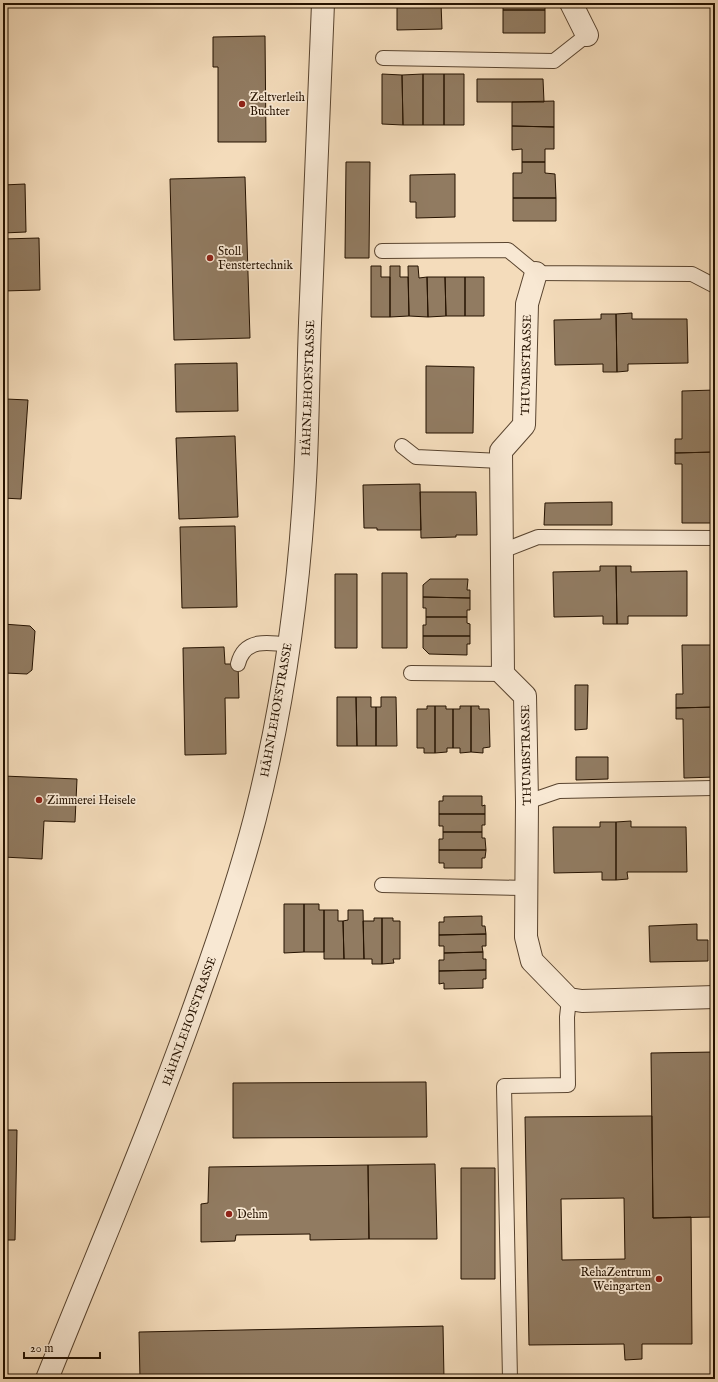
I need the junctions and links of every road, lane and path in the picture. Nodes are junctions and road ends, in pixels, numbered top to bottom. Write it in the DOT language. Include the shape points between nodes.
graph roads {
  1 [pos="571,3"];
  2 [pos="321,4"];
  3 [pos="587,35"];
  4 [pos="383,58"];
  5 [pos="382,251"];
  6 [pos="536,273"];
  7 [pos="715,286"];
  8 [pos="402,446"];
  9 [pos="501,461"];
  10 [pos="715,538"];
  11 [pos="502,551"];
  12 [pos="289,645"];
  13 [pos="238,664"];
  14 [pos="411,673"];
  15 [pos="503,674"];
  16 [pos="713,788"];
  17 [pos="527,802"];
  18 [pos="382,885"];
  19 [pos="526,888"];
  20 [pos="715,997"];
  21 [pos="569,999"];
  22 [pos="47,1379"];
  23 [pos="510,1379"];
  1 -- 3 [label="street"];
  2 -- 12 [label="street, HÄHNLEHOFSTRASSE" via="305,480"];
  3 -- 4 [label="lane" via="554,61"];
  5 -- 6 [label="lane" via="508,250"];
  6 -- 7 [label="lane" via="692,274"];
  6 -- 9 [label="street, THUMBSTRASSE" via="527,304 524,424 501,451"];
  8 -- 9 [label="lane" via="416,457"];
  9 -- 11 [label="street, THUMBSTRASSE"];
  10 -- 11 [label="lane" via="538,537"];
  11 -- 15 [label="street, THUMBSTRASSE"];
  12 -- 13 [label="lane" via="271,642 255,644 244,652"];
  12 -- 22 [label="street, HÄHNLEHOFSTRASSE" via="255,819 224,923 146,1137"];
  14 -- 15 [label="lane"];
  15 -- 17 [label="street, THUMBSTRASSE" via="525,696"];
  16 -- 17 [label="lane" via="559,791"];
  17 -- 19 [label="street, THUMBSTRASSE"];
  18 -- 19 [label="lane"];
  19 -- 21 [label="street, THUMBSTRASSE" via="526,937 532,960"];
  20 -- 21 [label="street" via="582,1001"];
  21 -- 23 [label="lane" via="568,1085 504,1086"];
}
